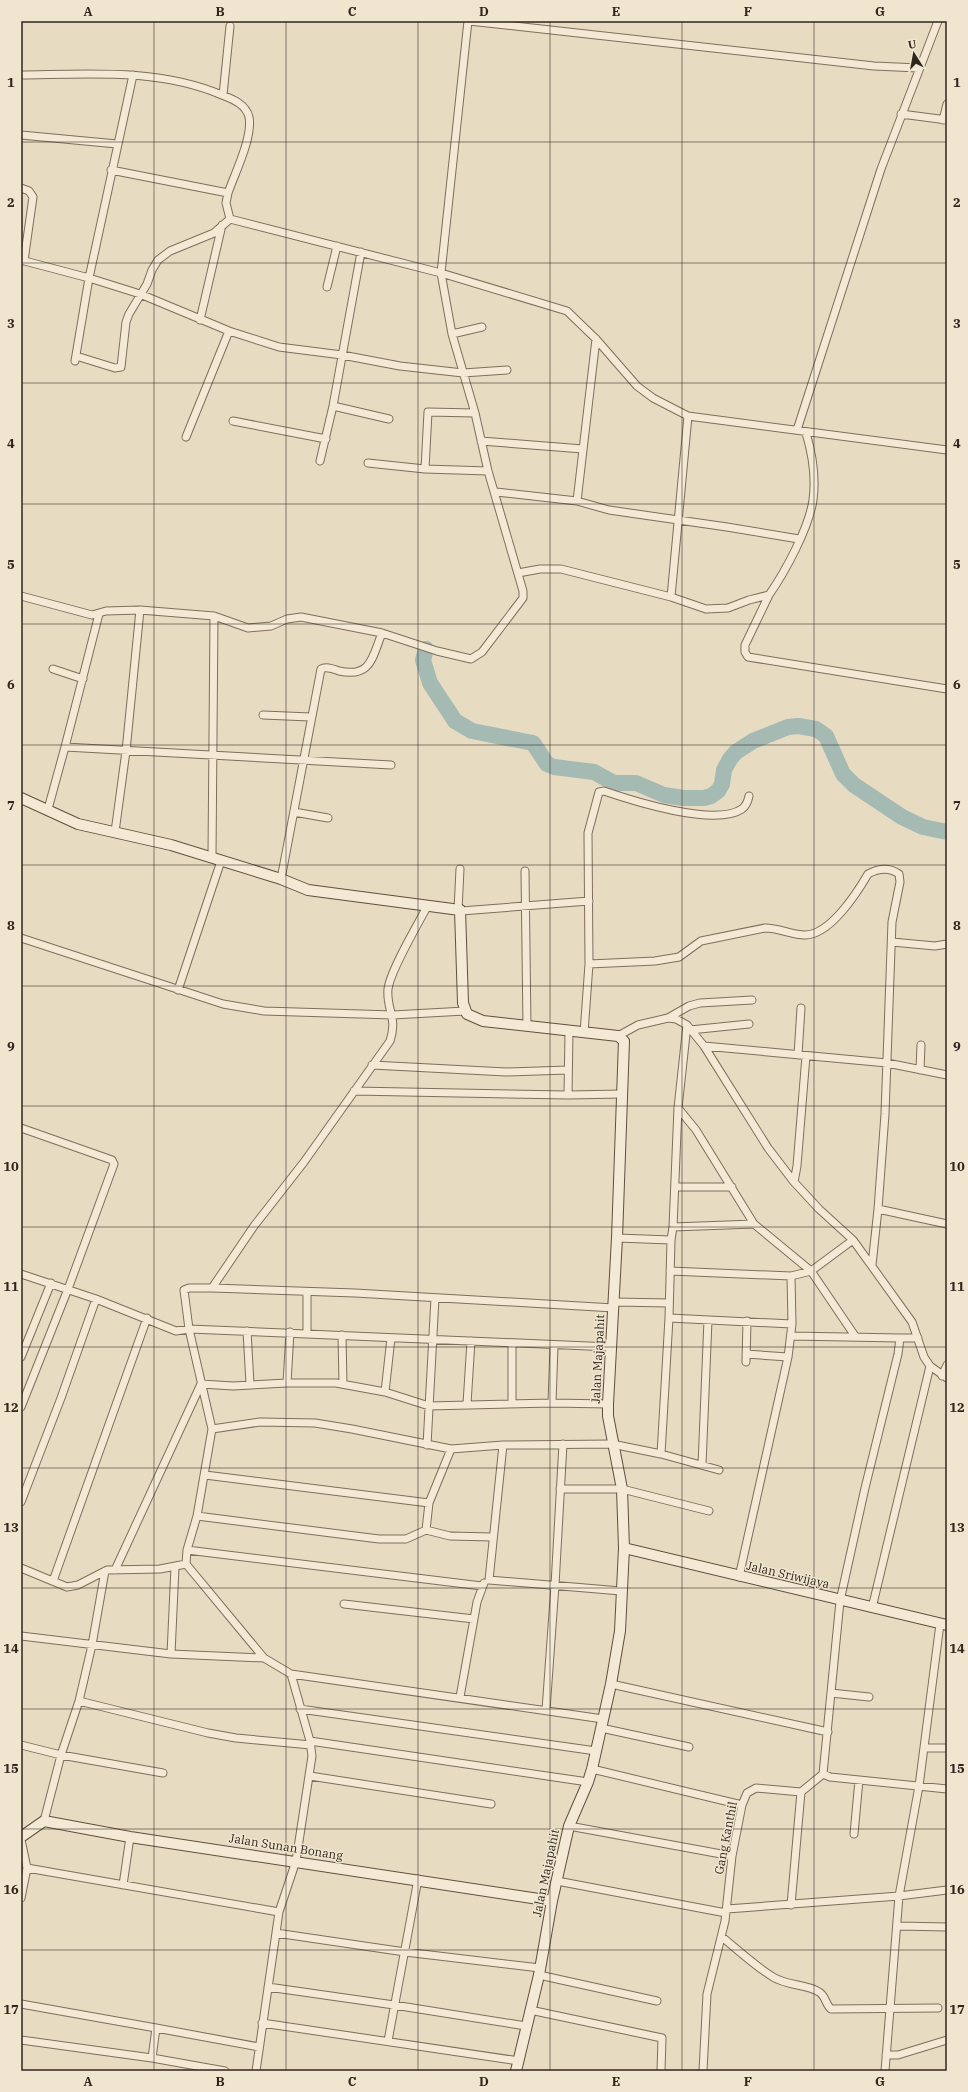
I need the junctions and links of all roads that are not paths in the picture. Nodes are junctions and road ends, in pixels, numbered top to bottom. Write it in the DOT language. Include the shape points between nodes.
graph roads {
  1 [pos="468,21"];
  2 [pos="938,21"];
  3 [pos="230,26"];
  4 [pos="919,68"];
  5 [pos="133,74"];
  6 [pos="21,75"];
  7 [pos="223,95"];
  8 [pos="947,104"];
  9 [pos="901,114"];
  10 [pos="945,120"];
  11 [pos="21,135"];
  12 [pos="117,144"];
  13 [pos="111,170"];
  14 [pos="21,188"];
  15 [pos="228,192"];
  16 [pos="230,219"];
  17 [pos="222,225"];
  18 [pos="337,246"];
  19 [pos="361,252"];
  20 [pos="23,261"];
  21 [pos="441,273"];
  22 [pos="89,278"];
  23 [pos="327,287"];
  24 [pos="140,294"];
  25 [pos="200,320"];
  26 [pos="482,327"];
  27 [pos="229,332"];
  28 [pos="452,334"];
  29 [pos="596,339"];
  30 [pos="342,355"];
  31 [pos="507,370"];
  32 [pos="463,373"];
  33 [pos="333,406"];
  34 [pos="475,413"];
  35 [pos="688,416"];
  36 [pos="389,419"];
  37 [pos="233,421"];
  38 [pos="797,430"];
  39 [pos="806,432"];
  40 [pos="186,437"];
  41 [pos="326,439"];
  42 [pos="481,442"];
  43 [pos="583,449"];
  44 [pos="947,450"];
  45 [pos="320,461"];
  46 [pos="368,463"];
  47 [pos="425,469"];
  48 [pos="488,471"];
  49 [pos="496,492"];
  50 [pos="577,501"];
  51 [pos="678,520"];
  52 [pos="799,540"];
  53 [pos="518,573"];
  54 [pos="769,595"];
  55 [pos="21,596"];
  56 [pos="671,597"];
  57 [pos="140,610"];
  58 [pos="99,614"];
  59 [pos="214,616"];
  60 [pos="382,633"];
  61 [pos="53,669"];
  62 [pos="83,679"];
  63 [pos="947,688"];
  64 [pos="263,715"];
  65 [pos="310,717"];
  66 [pos="65,748"];
  67 [pos="126,751"];
  68 [pos="213,756"];
  69 [pos="302,759"];
  70 [pos="391,765"];
  71 [pos="749,796"];
  72 [pos="21,798"];
  73 [pos="48,809"];
  74 [pos="294,812"];
  75 [pos="328,818"];
  76 [pos="115,832"];
  77 [pos="216,859"];
  78 [pos="460,869"];
  79 [pos="525,871"];
  80 [pos="281,879"];
  81 [pos="589,901"];
  82 [pos="428,905"];
  83 [pos="526,905"];
  84 [pos="460,910"];
  85 [pos="21,938"];
  86 [pos="892,942"];
  87 [pos="947,944"];
  88 [pos="589,964"];
  89 [pos="178,990"];
  90 [pos="752,1000"];
  91 [pos="801,1008"];
  92 [pos="465,1011"];
  93 [pos="393,1015"];
  94 [pos="668,1018"];
  95 [pos="749,1024"];
  96 [pos="527,1027"];
  97 [pos="689,1028"];
  98 [pos="569,1031"];
  99 [pos="584,1033"];
  100 [pos="618,1036"];
  101 [pos="922,1045"];
  102 [pos="704,1046"];
  103 [pos="798,1055"];
  104 [pos="806,1056"];
  105 [pos="887,1064"];
  106 [pos="372,1065"];
  107 [pos="568,1070"];
  108 [pos="920,1070"];
  109 [pos="947,1074"];
  110 [pos="354,1091"];
  111 [pos="622,1094"];
  112 [pos="568,1095"];
  113 [pos="678,1108"];
  114 [pos="21,1128"];
  115 [pos="794,1182"];
  116 [pos="675,1187"];
  117 [pos="732,1187"];
  118 [pos="878,1209"];
  119 [pos="754,1224"];
  120 [pos="947,1224"];
  121 [pos="673,1227"];
  122 [pos="617,1238"];
  123 [pos="671,1240"];
  124 [pos="854,1240"];
  125 [pos="872,1265"];
  126 [pos="670,1271"];
  127 [pos="811,1271"];
  128 [pos="21,1274"];
  129 [pos="791,1276"];
  130 [pos="51,1284"];
  131 [pos="212,1288"];
  132 [pos="68,1289"];
  133 [pos="308,1293"];
  134 [pos="435,1298"];
  135 [pos="96,1299"];
  136 [pos="669,1303"];
  137 [pos="614,1305"];
  138 [pos="147,1318"];
  139 [pos="669,1318"];
  140 [pos="708,1320"];
  141 [pos="747,1321"];
  142 [pos="792,1324"];
  143 [pos="189,1328"];
  144 [pos="247,1331"];
  145 [pos="290,1332"];
  146 [pos="307,1333"];
  147 [pos="342,1335"];
  148 [pos="791,1336"];
  149 [pos="855,1336"];
  150 [pos="391,1338"];
  151 [pos="900,1338"];
  152 [pos="918,1338"];
  153 [pos="432,1339"];
  154 [pos="471,1341"];
  155 [pos="512,1344"];
  156 [pos="554,1346"];
  157 [pos="611,1347"];
  158 [pos="746,1354"];
  159 [pos="21,1357"];
  160 [pos="788,1357"];
  161 [pos="746,1362"];
  162 [pos="947,1365"];
  163 [pos="930,1366"];
  164 [pos="945,1377"];
  165 [pos="287,1383"];
  166 [pos="201,1384"];
  167 [pos="250,1384"];
  168 [pos="343,1384"];
  169 [pos="386,1392"];
  170 [pos="552,1403"];
  171 [pos="467,1404"];
  172 [pos="512,1404"];
  173 [pos="608,1404"];
  174 [pos="429,1406"];
  175 [pos="21,1407"];
  176 [pos="212,1429"];
  177 [pos="563,1444"];
  178 [pos="612,1444"];
  179 [pos="427,1445"];
  180 [pos="503,1445"];
  181 [pos="451,1449"];
  182 [pos="661,1454"];
  183 [pos="702,1465"];
  184 [pos="719,1470"];
  185 [pos="205,1475"];
  186 [pos="560,1489"];
  187 [pos="622,1489"];
  188 [pos="21,1502"];
  189 [pos="429,1503"];
  190 [pos="709,1510"];
  191 [pos="197,1516"];
  192 [pos="426,1530"];
  193 [pos="492,1537"];
  194 [pos="624,1548"];
  195 [pos="186,1550"];
  196 [pos="186,1564"];
  197 [pos="175,1567"];
  198 [pos="21,1568"];
  199 [pos="115,1570"];
  200 [pos="105,1571"];
  201 [pos="739,1577"];
  202 [pos="489,1580"];
  203 [pos="53,1582"];
  204 [pos="555,1585"];
  205 [pos="482,1586"];
  206 [pos="621,1591"];
  207 [pos="840,1601"];
  208 [pos="344,1604"];
  209 [pos="872,1608"];
  210 [pos="474,1618"];
  211 [pos="943,1625"];
  212 [pos="21,1636"];
  213 [pos="92,1645"];
  214 [pos="171,1654"];
  215 [pos="264,1658"];
  216 [pos="291,1674"];
  217 [pos="611,1684"];
  218 [pos="831,1693"];
  219 [pos="460,1697"];
  220 [pos="869,1697"];
  221 [pos="79,1701"];
  222 [pos="300,1709"];
  223 [pos="546,1710"];
  224 [pos="602,1723"];
  225 [pos="828,1732"];
  226 [pos="310,1743"];
  227 [pos="21,1745"];
  228 [pos="689,1747"];
  229 [pos="924,1748"];
  230 [pos="947,1748"];
  231 [pos="596,1751"];
  232 [pos="60,1755"];
  233 [pos="592,1769"];
  234 [pos="162,1773"];
  235 [pos="823,1774"];
  236 [pos="310,1776"];
  237 [pos="859,1780"];
  238 [pos="588,1782"];
  239 [pos="919,1786"];
  240 [pos="947,1789"];
  241 [pos="801,1792"];
  242 [pos="491,1804"];
  243 [pos="742,1805"];
  244 [pos="44,1821"];
  245 [pos="569,1826"];
  246 [pos="854,1834"];
  247 [pos="130,1837"];
  248 [pos="21,1838"];
  249 [pos="732,1856"];
  250 [pos="296,1861"];
  251 [pos="27,1868"];
  252 [pos="418,1879"];
  253 [pos="557,1881"];
  254 [pos="123,1885"];
  255 [pos="947,1890"];
  256 [pos="899,1896"];
  257 [pos="21,1898"];
  258 [pos="552,1901"];
  259 [pos="791,1905"];
  260 [pos="726,1911"];
  261 [pos="279,1912"];
  262 [pos="898,1926"];
  263 [pos="947,1927"];
  264 [pos="276,1933"];
  265 [pos="722,1937"];
  266 [pos="405,1952"];
  267 [pos="539,1972"];
  268 [pos="268,1987"];
  269 [pos="657,2001"];
  270 [pos="21,2004"];
  271 [pos="394,2005"];
  272 [pos="891,2007"];
  273 [pos="938,2008"];
  274 [pos="530,2010"];
  275 [pos="262,2023"];
  276 [pos="526,2026"];
  277 [pos="156,2028"];
  278 [pos="21,2040"];
  279 [pos="947,2040"];
  280 [pos="388,2041"];
  281 [pos="259,2047"];
  282 [pos="886,2055"];
  283 [pos="152,2058"];
  284 [pos="519,2061"];
  285 [pos="225,2071"];
  286 [pos="256,2071"];
  287 [pos="516,2071"];
  288 [pos="661,2071"];
  289 [pos="704,2071"];
  290 [pos="885,2071"];
  1 -- 4 [label="street" via="874,66"];
  1 -- 21 [label="street"];
  2 -- 4 [label="street"];
  3 -- 7 [label="street"];
  4 -- 9 [label="street"];
  5 -- 6 [label="street"];
  5 -- 7 [label="street" via="178,80"];
  5 -- 12 [label="street"];
  7 -- 15 [label="street" via="246,109 249,122 243,151"];
  8 -- 10 [label="street"];
  9 -- 10 [label="street"];
  9 -- 38 [label="street"];
  11 -- 12 [label="street"];
  12 -- 13 [label="street"];
  13 -- 15 [label="street"];
  13 -- 22 [label="street"];
  14 -- 20 [label="street" via="30,191 33,197"];
  15 -- 16 [label="street" via="226,203"];
  16 -- 17 [label="street"];
  16 -- 18 [label="street"];
  17 -- 24 [label="street" via="214,233 184,244 164,255 152,270"];
  17 -- 25 [label="street"];
  18 -- 19 [label="street"];
  18 -- 23 [label="street"];
  19 -- 21 [label="street"];
  19 -- 30 [label="street"];
  20 -- 22 [label="street"];
  21 -- 28 [label="street"];
  21 -- 29 [label="street" via="567,311"];
  22 -- 24 [label="street"];
  22 -- 24 [label="street" via="76,358 115,368 121,367 126,322"];
  24 -- 25 [label="street"];
  25 -- 27 [label="street"];
  26 -- 28 [label="street"];
  27 -- 30 [label="street" via="279,346"];
  27 -- 40 [label="street"];
  28 -- 32 [label="street"];
  29 -- 35 [label="street" via="637,386"];
  29 -- 43 [label="street"];
  30 -- 32 [label="street" via="400,366"];
  30 -- 33 [label="street"];
  31 -- 32 [label="street"];
  32 -- 34 [label="street"];
  33 -- 36 [label="street"];
  33 -- 41 [label="street"];
  34 -- 42 [label="street"];
  34 -- 47 [label="street" via="428,412"];
  35 -- 38 [label="street"];
  35 -- 51 [label="street"];
  37 -- 41 [label="street"];
  38 -- 39 [label="street"];
  39 -- 44 [label="street"];
  39 -- 52 [label="street" via="811,456 813,499"];
  41 -- 45 [label="street"];
  42 -- 43 [label="street"];
  42 -- 48 [label="street"];
  43 -- 50 [label="street"];
  46 -- 47 [label="street"];
  47 -- 48 [label="street"];
  48 -- 49 [label="street"];
  49 -- 50 [label="street"];
  49 -- 53 [label="street"];
  50 -- 51 [label="street" via="609,510"];
  51 -- 52 [label="street"];
  51 -- 56 [label="street"];
  52 -- 54 [label="street"];
  53 -- 56 [label="street" via="540,568 561,569"];
  53 -- 60 [label="street" via="523,598 482,652 471,659"];
  54 -- 56 [label="street" via="717,610 706,609"];
  54 -- 63 [label="street" via="745,645 748,658"];
  55 -- 58 [label="street" via="92,615"];
  57 -- 58 [label="street"];
  57 -- 59 [label="street"];
  57 -- 67 [label="street"];
  58 -- 62 [label="street"];
  59 -- 60 [label="street" via="248,628 271,626 286,619 301,617"];
  59 -- 68 [label="street"];
  60 -- 65 [label="street" via="366,669 345,672 321,668"];
  61 -- 62 [label="street"];
  62 -- 66 [label="street"];
  64 -- 65 [label="street"];
  65 -- 69 [label="street"];
  66 -- 67 [label="street"];
  66 -- 73 [label="street"];
  67 -- 68 [label="street"];
  67 -- 76 [label="street"];
  68 -- 69 [label="street"];
  68 -- 77 [label="street"];
  69 -- 70 [label="street"];
  69 -- 74 [label="street"];
  71 -- 81 [label="street" via="746,805 738,811 695,814 664,809 600,792 588,832"];
  72 -- 73 [label="street"];
  73 -- 76 [label="street" via="78,824"];
  74 -- 75 [label="street"];
  74 -- 80 [label="street"];
  76 -- 77 [label="street"];
  77 -- 80 [label="street"];
  77 -- 89 [label="street"];
  78 -- 84 [label="street"];
  79 -- 83 [label="street"];
  80 -- 82 [label="street" via="316,892"];
  81 -- 83 [label="street"];
  81 -- 88 [label="street"];
  82 -- 84 [label="street"];
  82 -- 93 [label="street" via="388,988"];
  83 -- 84 [label="street"];
  83 -- 96 [label="street"];
  84 -- 92 [label="street"];
  85 -- 89 [label="street"];
  86 -- 87 [label="street" via="935,946"];
  86 -- 88 [label="street" via="892,922 900,882 899,874 886,868 868,874 842,913 814,934 802,935 765,928 701,941 679,957 655,961"];
  86 -- 105 [label="street"];
  88 -- 99 [label="street"];
  89 -- 93 [label="street" via="223,1004 264,1011"];
  90 -- 94 [label="street" via="700,1003"];
  91 -- 103 [label="street"];
  92 -- 93 [label="street"];
  92 -- 96 [label="street" via="482,1021"];
  93 -- 106 [label="street" via="394,1026 390,1041"];
  94 -- 97 [label="street" via="676,1019"];
  94 -- 100 [label="street" via="638,1025"];
  95 -- 97 [label="street"];
  96 -- 98 [label="street"];
  97 -- 102 [label="street"];
  97 -- 113 [label="street"];
  98 -- 99 [label="street"];
  98 -- 107 [label="street"];
  99 -- 100 [label="street"];
  100 -- 111 [label="street, Jalan Majapahit" via="624,1040"];
  101 -- 108 [label="street"];
  102 -- 103 [label="street"];
  102 -- 115 [label="street" via="768,1148"];
  103 -- 104 [label="street"];
  104 -- 105 [label="street"];
  104 -- 115 [label="street" via="798,1166"];
  105 -- 108 [label="street"];
  105 -- 118 [label="street"];
  106 -- 107 [label="street" via="506,1072"];
  106 -- 110 [label="street"];
  107 -- 112 [label="street"];
  108 -- 109 [label="street"];
  110 -- 112 [label="street"];
  110 -- 131 [label="street" via="304,1162 254,1226"];
  111 -- 112 [label="street"];
  111 -- 122 [label="street, Jalan Majapahit"];
  113 -- 116 [label="street"];
  113 -- 117 [label="street" via="696,1130"];
  114 -- 132 [label="street" via="114,1162"];
  115 -- 124 [label="street" via="819,1209"];
  116 -- 117 [label="street"];
  116 -- 121 [label="street"];
  117 -- 119 [label="street"];
  118 -- 120 [label="street"];
  118 -- 125 [label="street"];
  119 -- 121 [label="street"];
  119 -- 127 [label="street"];
  121 -- 123 [label="street"];
  122 -- 123 [label="street"];
  122 -- 137 [label="street, Jalan Majapahit"];
  123 -- 126 [label="street"];
  124 -- 125 [label="street"];
  124 -- 127 [label="street"];
  125 -- 152 [label="street" via="912,1322"];
  126 -- 129 [label="street"];
  126 -- 136 [label="street"];
  127 -- 129 [label="street"];
  127 -- 149 [label="street"];
  128 -- 130 [label="street"];
  129 -- 142 [label="street"];
  130 -- 132 [label="street"];
  130 -- 159 [label="street"];
  131 -- 133 [label="street"];
  131 -- 143 [label="street" via="184,1290"];
  132 -- 135 [label="street"];
  132 -- 175 [label="street"];
  133 -- 134 [label="street"];
  133 -- 146 [label="street"];
  134 -- 137 [label="street"];
  134 -- 153 [label="street"];
  135 -- 138 [label="street"];
  135 -- 188 [label="street" via="62,1398"];
  136 -- 137 [label="street"];
  136 -- 139 [label="street"];
  137 -- 157 [label="street, Jalan Majapahit"];
  138 -- 143 [label="street" via="176,1331"];
  138 -- 203 [label="street"];
  139 -- 140 [label="street"];
  139 -- 182 [label="street"];
  140 -- 141 [label="street"];
  140 -- 183 [label="street"];
  141 -- 142 [label="street"];
  141 -- 158 [label="street"];
  142 -- 148 [label="street"];
  143 -- 144 [label="street"];
  143 -- 166 [label="street"];
  144 -- 145 [label="street"];
  144 -- 167 [label="street"];
  145 -- 146 [label="street"];
  145 -- 165 [label="street"];
  146 -- 147 [label="street"];
  147 -- 150 [label="street"];
  147 -- 168 [label="street"];
  148 -- 149 [label="street"];
  148 -- 160 [label="street"];
  149 -- 151 [label="street"];
  150 -- 153 [label="street"];
  150 -- 169 [label="street"];
  151 -- 152 [label="street"];
  151 -- 207 [label="street"];
  152 -- 163 [label="street"];
  153 -- 154 [label="street"];
  153 -- 174 [label="street"];
  154 -- 155 [label="street"];
  154 -- 171 [label="street"];
  155 -- 156 [label="street"];
  155 -- 172 [label="street"];
  156 -- 157 [label="street"];
  156 -- 170 [label="street"];
  157 -- 173 [label="street, Jalan Majapahit"];
  158 -- 160 [label="street"];
  158 -- 161 [label="street"];
  160 -- 201 [label="street"];
  162 -- 164 [label="street"];
  163 -- 164 [label="street"];
  163 -- 209 [label="street"];
  165 -- 167 [label="street"];
  165 -- 168 [label="street"];
  166 -- 167 [label="street"];
  166 -- 176 [label="street"];
  166 -- 199 [label="street"];
  168 -- 169 [label="street"];
  169 -- 174 [label="street"];
  170 -- 172 [label="street"];
  170 -- 173 [label="street"];
  171 -- 172 [label="street"];
  171 -- 174 [label="street"];
  173 -- 178 [label="street, Jalan Majapahit"];
  174 -- 179 [label="street"];
  176 -- 179 [label="street" via="260,1422 316,1423"];
  176 -- 185 [label="street"];
  177 -- 178 [label="street"];
  177 -- 180 [label="street"];
  177 -- 186 [label="street"];
  178 -- 182 [label="street"];
  178 -- 187 [label="street, Jalan Majapahit"];
  179 -- 181 [label="street"];
  180 -- 181 [label="street"];
  180 -- 193 [label="street"];
  181 -- 189 [label="street"];
  182 -- 183 [label="street"];
  183 -- 184 [label="street"];
  185 -- 189 [label="street"];
  185 -- 191 [label="street"];
  186 -- 187 [label="street"];
  186 -- 204 [label="street"];
  187 -- 190 [label="street"];
  187 -- 194 [label="street, Jalan Majapahit"];
  189 -- 192 [label="street"];
  191 -- 192 [label="street" via="402,1540"];
  191 -- 195 [label="street"];
  192 -- 193 [label="street" via="450,1536"];
  193 -- 202 [label="street"];
  194 -- 201 [label="street, Jalan Sriwijaya"];
  194 -- 206 [label="street, Jalan Majapahit"];
  195 -- 196 [label="street"];
  195 -- 205 [label="street"];
  196 -- 197 [label="street"];
  196 -- 215 [label="street"];
  197 -- 199 [label="street"];
  197 -- 214 [label="street"];
  198 -- 203 [label="street"];
  199 -- 200 [label="street"];
  200 -- 203 [label="street" via="74,1587"];
  200 -- 213 [label="street"];
  201 -- 207 [label="street, Jalan Sriwijaya"];
  202 -- 204 [label="street"];
  202 -- 205 [label="street"];
  204 -- 206 [label="street"];
  204 -- 223 [label="street"];
  205 -- 210 [label="street"];
  206 -- 217 [label="street, Jalan Majapahit" via="620,1631"];
  207 -- 209 [label="street, Jalan Sriwijaya"];
  207 -- 218 [label="street"];
  208 -- 210 [label="street"];
  209 -- 211 [label="street, Jalan Sriwijaya"];
  210 -- 219 [label="street"];
  211 -- 229 [label="street"];
  212 -- 213 [label="street"];
  213 -- 214 [label="street"];
  213 -- 221 [label="street"];
  214 -- 215 [label="street"];
  215 -- 216 [label="street"];
  216 -- 219 [label="street"];
  216 -- 222 [label="street"];
  217 -- 224 [label="street, Jalan Majapahit"];
  217 -- 225 [label="street"];
  218 -- 220 [label="street"];
  218 -- 225 [label="street"];
  219 -- 223 [label="street"];
  221 -- 226 [label="street" via="208,1733 236,1738"];
  221 -- 232 [label="street"];
  222 -- 226 [label="street"];
  222 -- 231 [label="street"];
  223 -- 224 [label="street"];
  224 -- 228 [label="street"];
  224 -- 231 [label="street, Jalan Majapahit"];
  225 -- 235 [label="street"];
  226 -- 236 [label="street"];
  226 -- 238 [label="street"];
  227 -- 232 [label="street"];
  229 -- 230 [label="street"];
  229 -- 239 [label="street"];
  231 -- 233 [label="street, Jalan Majapahit"];
  232 -- 234 [label="street"];
  232 -- 244 [label="street"];
  233 -- 238 [label="street, Jalan Majapahit"];
  233 -- 243 [label="street"];
  235 -- 237 [label="street"];
  235 -- 241 [label="street"];
  236 -- 242 [label="street"];
  236 -- 250 [label="street"];
  237 -- 239 [label="street"];
  237 -- 246 [label="street"];
  238 -- 245 [label="street, Jalan Majapahit"];
  239 -- 240 [label="street"];
  239 -- 256 [label="street"];
  241 -- 243 [label="street, Gang Kanthil" via="756,1788 747,1793"];
  241 -- 259 [label="street"];
  243 -- 249 [label="street, Gang Kanthil"];
  244 -- 247 [label="street, Jalan Sunan Bonang"];
  244 -- 248 [label="street"];
  245 -- 249 [label="street"];
  245 -- 253 [label="street, Jalan Majapahit"];
  247 -- 250 [label="street, Jalan Sunan Bonang"];
  247 -- 254 [label="street"];
  248 -- 251 [label="street"];
  249 -- 260 [label="street, Gang Kanthil"];
  250 -- 252 [label="street, Jalan Sunan Bonang"];
  250 -- 261 [label="street"];
  251 -- 254 [label="street"];
  251 -- 257 [label="street"];
  252 -- 258 [label="street, Jalan Sunan Bonang"];
  252 -- 266 [label="street"];
  253 -- 258 [label="street, Jalan Majapahit"];
  253 -- 260 [label="street"];
  254 -- 261 [label="street"];
  255 -- 256 [label="street"];
  256 -- 259 [label="street"];
  256 -- 262 [label="street"];
  258 -- 267 [label="street, Jalan Majapahit"];
  259 -- 260 [label="street"];
  260 -- 265 [label="street, Gang Kanthil"];
  261 -- 264 [label="street"];
  262 -- 263 [label="street"];
  262 -- 272 [label="street"];
  264 -- 266 [label="street"];
  264 -- 268 [label="street"];
  265 -- 272 [label="street" via="773,1977 787,1984 821,1993 831,2009"];
  265 -- 289 [label="street, Gang Kanthil" via="707,1994"];
  266 -- 267 [label="street"];
  266 -- 271 [label="street"];
  267 -- 269 [label="street"];
  267 -- 274 [label="street, Jalan Majapahit"];
  268 -- 271 [label="street"];
  268 -- 275 [label="street"];
  270 -- 277 [label="street"];
  271 -- 276 [label="street"];
  271 -- 280 [label="street"];
  272 -- 273 [label="street"];
  272 -- 282 [label="street"];
  274 -- 276 [label="street, Jalan Majapahit"];
  274 -- 288 [label="street" via="662,2038"];
  275 -- 280 [label="street"];
  275 -- 281 [label="street"];
  276 -- 284 [label="street, Jalan Majapahit"];
  277 -- 281 [label="street"];
  277 -- 283 [label="street"];
  278 -- 283 [label="street"];
  279 -- 282 [label="street" via="898,2055"];
  280 -- 284 [label="street"];
  281 -- 286 [label="street"];
  282 -- 290 [label="street"];
  283 -- 285 [label="street"];
  284 -- 287 [label="street, Jalan Majapahit"];
}
